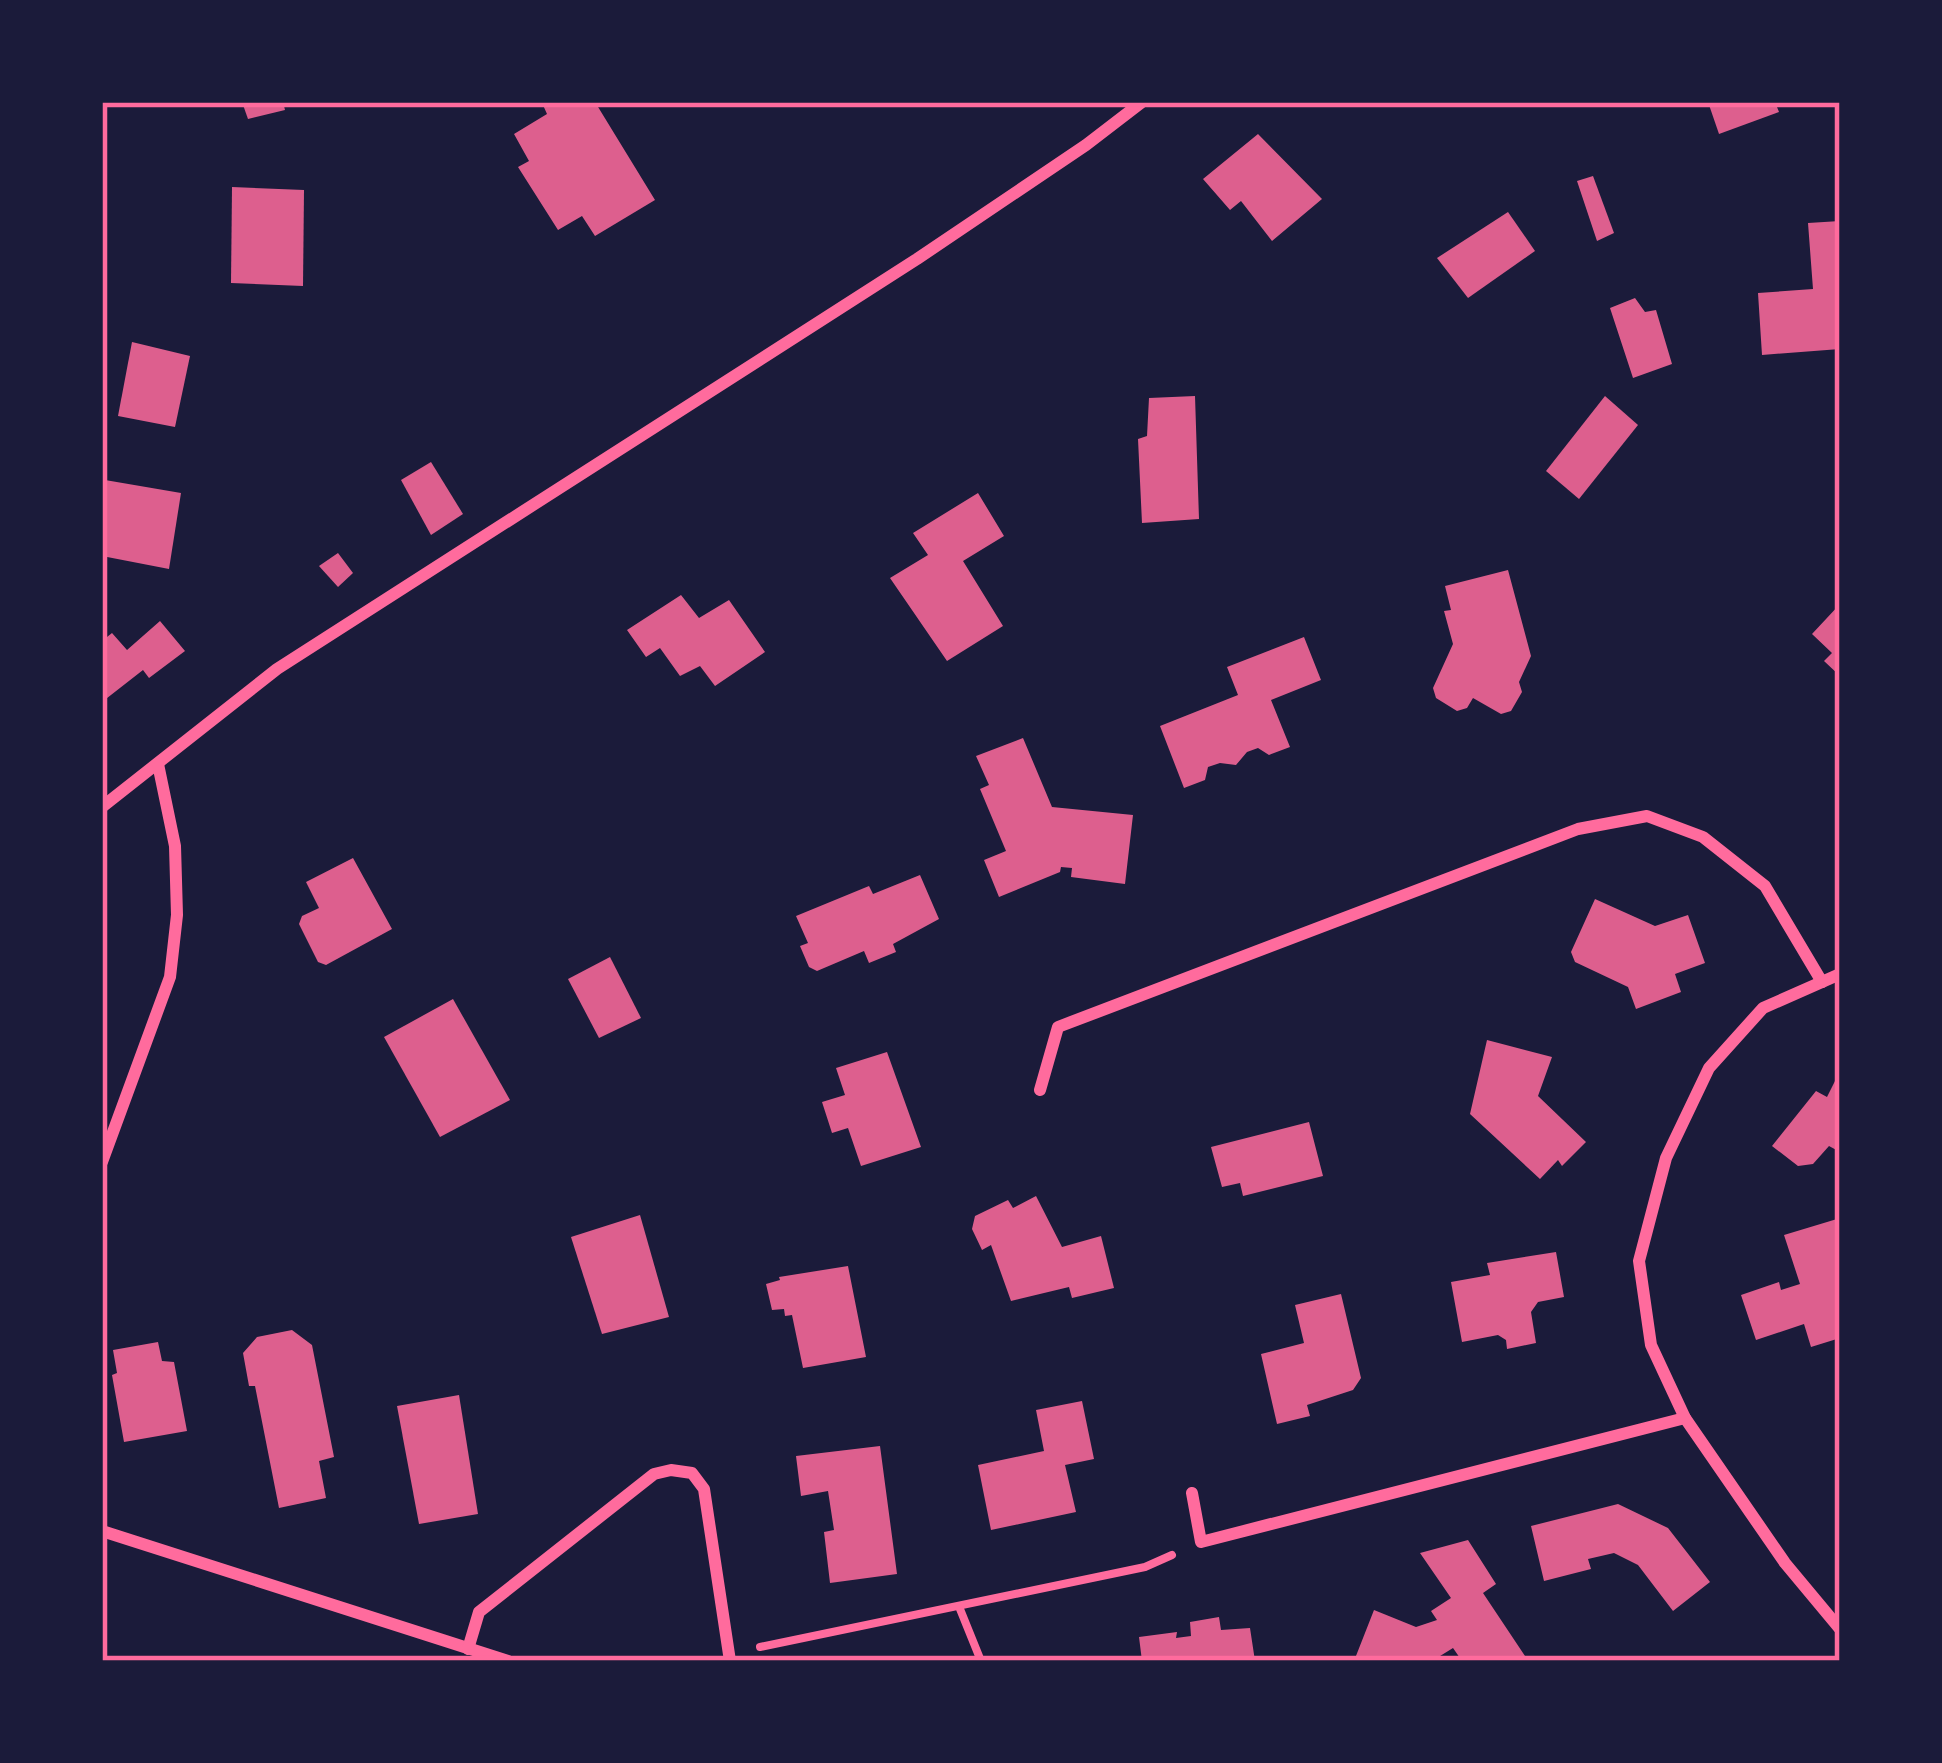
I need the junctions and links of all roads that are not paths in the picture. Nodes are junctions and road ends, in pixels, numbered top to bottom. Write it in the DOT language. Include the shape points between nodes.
graph roads {
  1 [pos="1142,102"];
  2 [pos="158,764"];
  3 [pos="102,807"];
  4 [pos="1840,974"];
  5 [pos="1822,982"];
  6 [pos="1040,1090"];
  7 [pos="102,1162"];
  8 [pos="1685,1418"];
  9 [pos="1192,1493"];
  10 [pos="102,1531"];
  11 [pos="1840,1629"];
  12 [pos="468,1648"];
  13 [pos="729,1657"];
  14 [pos="508,1661"];
  1 -- 2 [label="street" via="917,259 277,669"];
  2 -- 3 [label="street"];
  2 -- 7 [label="street" via="175,846 170,977"];
  4 -- 5 [label="street"];
  5 -- 6 [label="street" via="1765,886 1703,837 1647,816 1578,829 1058,1028"];
  5 -- 8 [label="street" via="1763,1008 1709,1068 1666,1159 1639,1261 1651,1345"];
  8 -- 9 [label="street" via="1202,1542"];
  8 -- 11 [label="street"];
  10 -- 12 [label="street"];
  12 -- 13 [label="street" via="479,1612 654,1474 671,1470 692,1473 704,1489"];
  12 -- 14 [label="street"];
}
